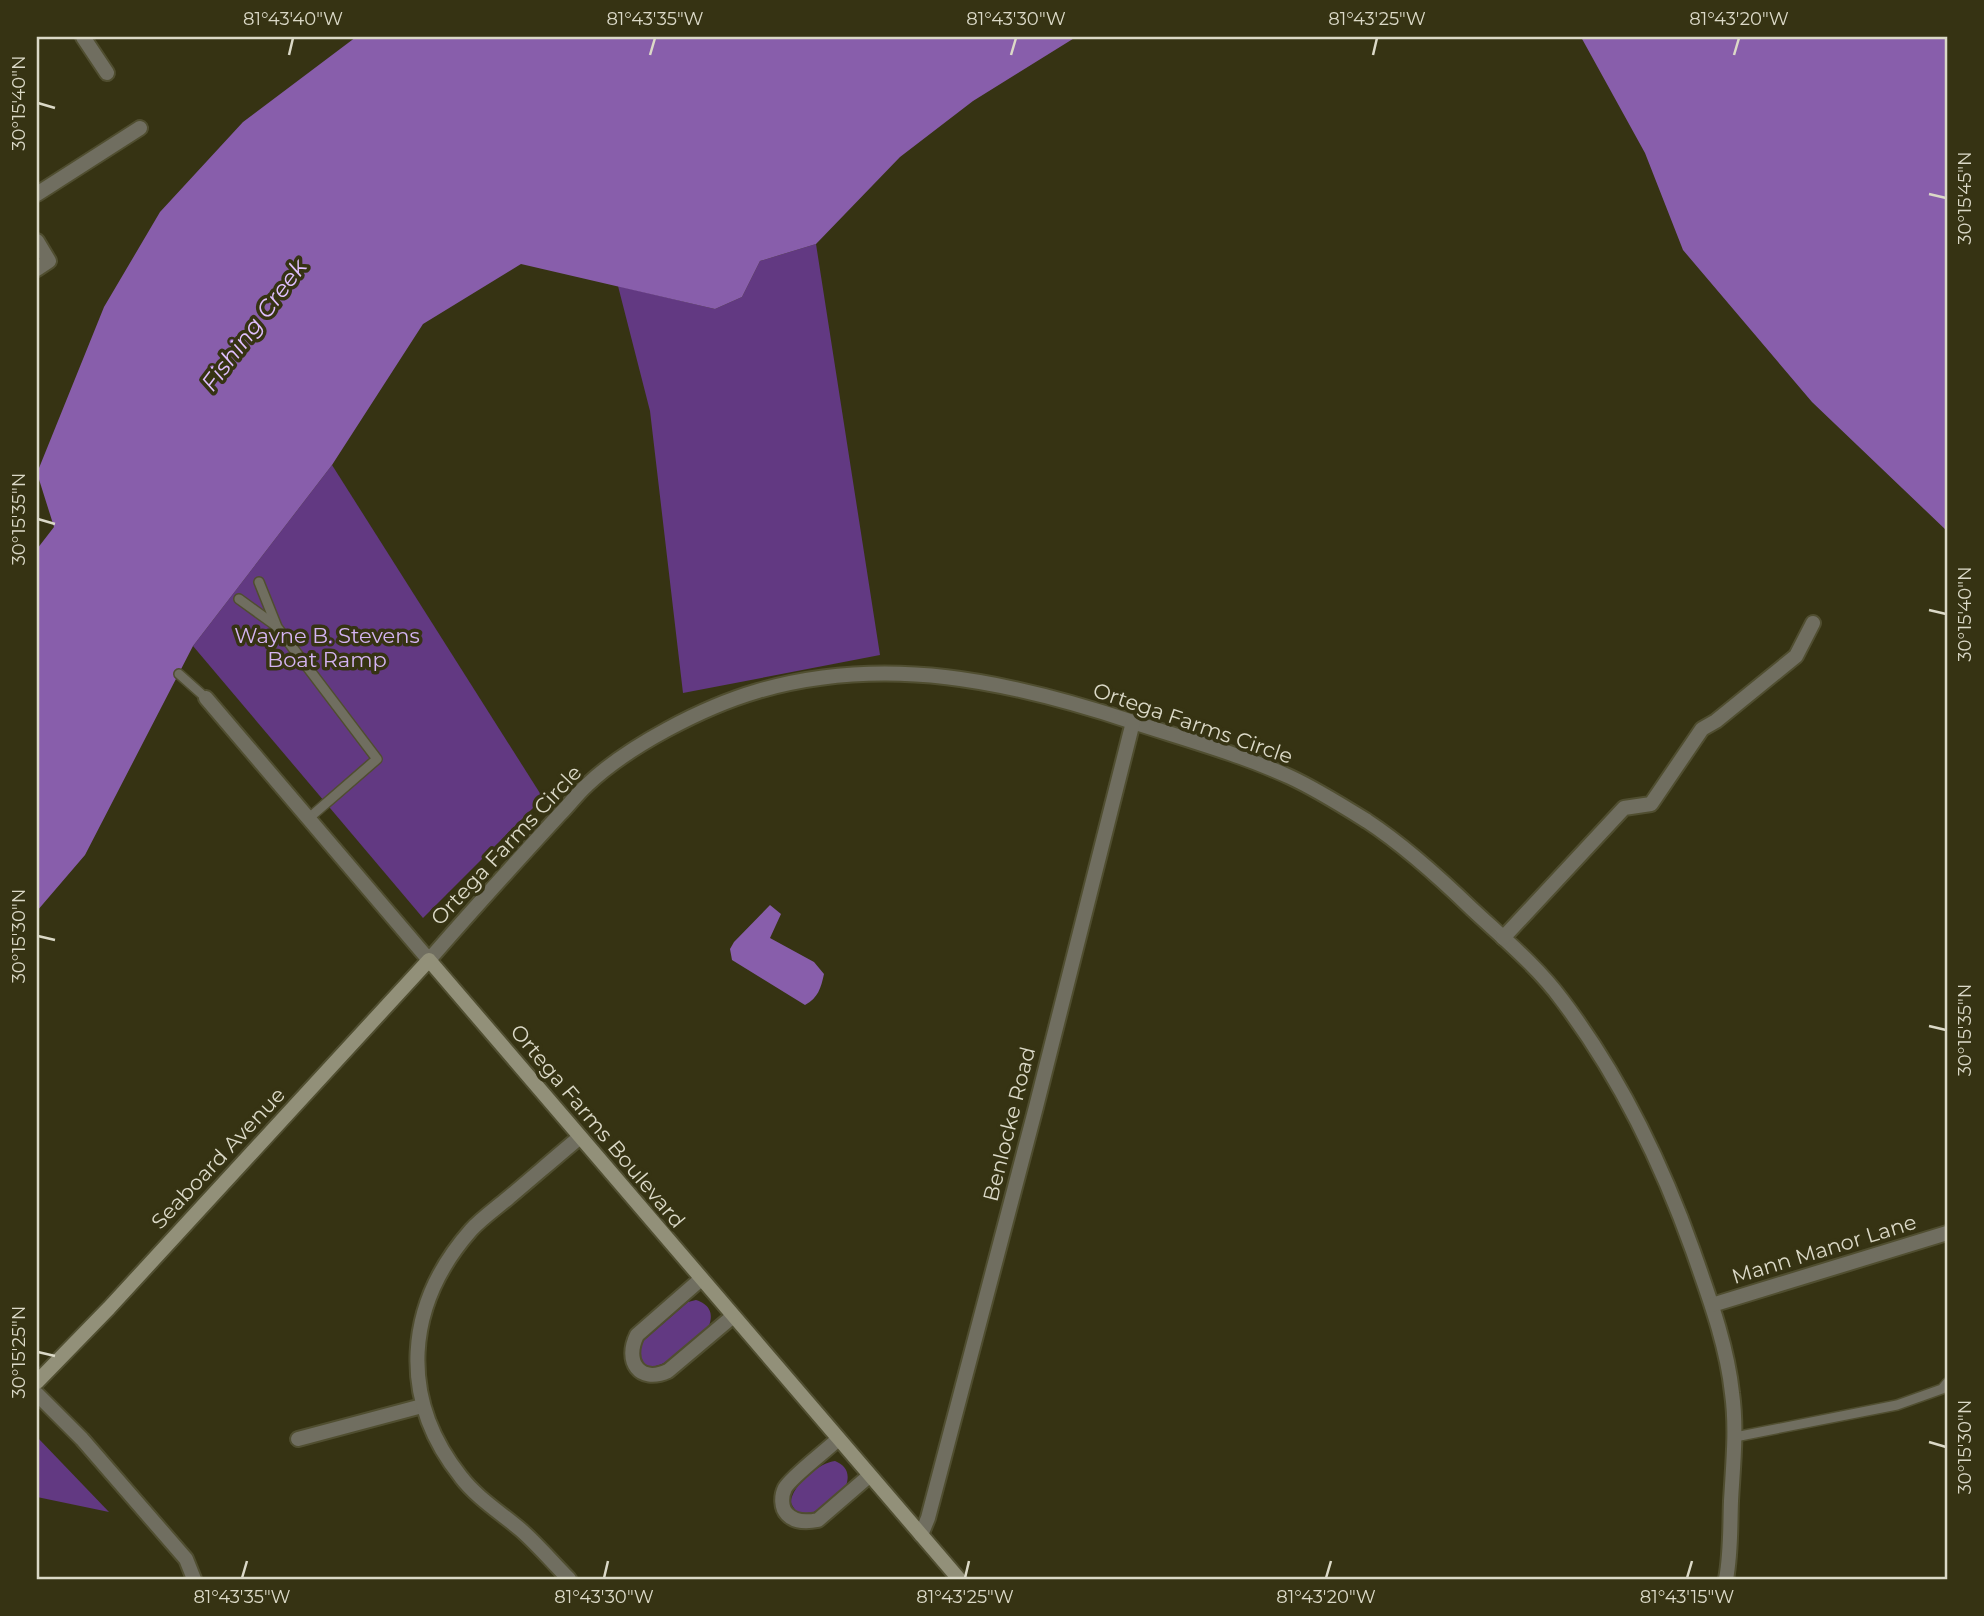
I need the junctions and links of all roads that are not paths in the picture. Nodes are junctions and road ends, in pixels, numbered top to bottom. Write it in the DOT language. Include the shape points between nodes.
graph roads {
  1 [pos="83,37"];
  2 [pos="107,73"];
  3 [pos="140,128"];
  4 [pos="37,194"];
  5 [pos="37,241"];
  6 [pos="37,268"];
  7 [pos="260,582"];
  8 [pos="239,599"];
  9 [pos="1813,623"];
  10 [pos="277,626"];
  11 [pos="179,674"];
  12 [pos="206,698"];
  13 [pos="1133,722"];
  14 [pos="309,818"];
  15 [pos="1503,938"];
  16 [pos="429,960"];
  17 [pos="580,1137"];
  18 [pos="1947,1233"];
  19 [pos="701,1279"];
  20 [pos="1712,1306"];
  21 [pos="733,1317"];
  22 [pos="37,1382"];
  23 [pos="1947,1383"];
  24 [pos="37,1394"];
  25 [pos="422,1406"];
  26 [pos="1735,1437"];
  27 [pos="298,1440"];
  28 [pos="838,1440"];
  29 [pos="869,1476"];
  30 [pos="922,1535"];
  31 [pos="194,1579"];
  32 [pos="569,1579"];
  33 [pos="959,1579"];
  34 [pos="1726,1579"];
  1 -- 2 [label="street"];
  3 -- 4 [label="street"];
  5 -- 6 [label="street" via="49,261"];
  7 -- 10 [label="lane"];
  8 -- 10 [label="lane"];
  9 -- 15 [label="street" via="1796,656 1702,729 1651,804 1624,808"];
  10 -- 14 [label="lane" via="377,759"];
  11 -- 12 [label="lane"];
  12 -- 14 [label="street, Ortega Farms Boulevard"];
  13 -- 15 [label="street, Ortega Farms Circle" via="1291,777 1359,817 1438,877"];
  13 -- 16 [label="street, Ortega Farms Circle" via="996,683 944,675 841,674 756,691 646,741 589,783"];
  13 -- 30 [label="street, Benlocke Road"];
  14 -- 16 [label="street, Ortega Farms Boulevard"];
  15 -- 20 [label="street, Ortega Farms Circle" via="1560,997 1589,1038 1651,1147"];
  16 -- 17 [label="street, Ortega Farms Boulevard"];
  16 -- 22 [label="street, Seaboard Avenue"];
  17 -- 19 [label="street, Ortega Farms Boulevard"];
  17 -- 25 [label="street" via="473,1228 435,1281 418,1339"];
  18 -- 20 [label="street, Mann Manor Lane"];
  19 -- 21 [label="street, Ortega Farms Boulevard"];
  19 -- 21 [label="street" via="637,1335 631,1348 636,1367 657,1376 668,1371"];
  20 -- 26 [label="street, Ortega Farms Circle" via="1732,1392"];
  21 -- 28 [label="street, Ortega Farms Boulevard"];
  23 -- 26 [label="lane" via="1897,1405"];
  24 -- 31 [label="street" via="186,1559"];
  25 -- 27 [label="street"];
  25 -- 32 [label="street" via="430,1429 462,1480"];
  26 -- 34 [label="street, Ortega Farms Circle"];
  28 -- 29 [label="street, Ortega Farms Boulevard"];
  28 -- 29 [label="street" via="786,1487 782,1506 787,1514 796,1520 818,1520"];
  29 -- 30 [label="street, Ortega Farms Boulevard"];
  30 -- 33 [label="street, Ortega Farms Boulevard"];
}
